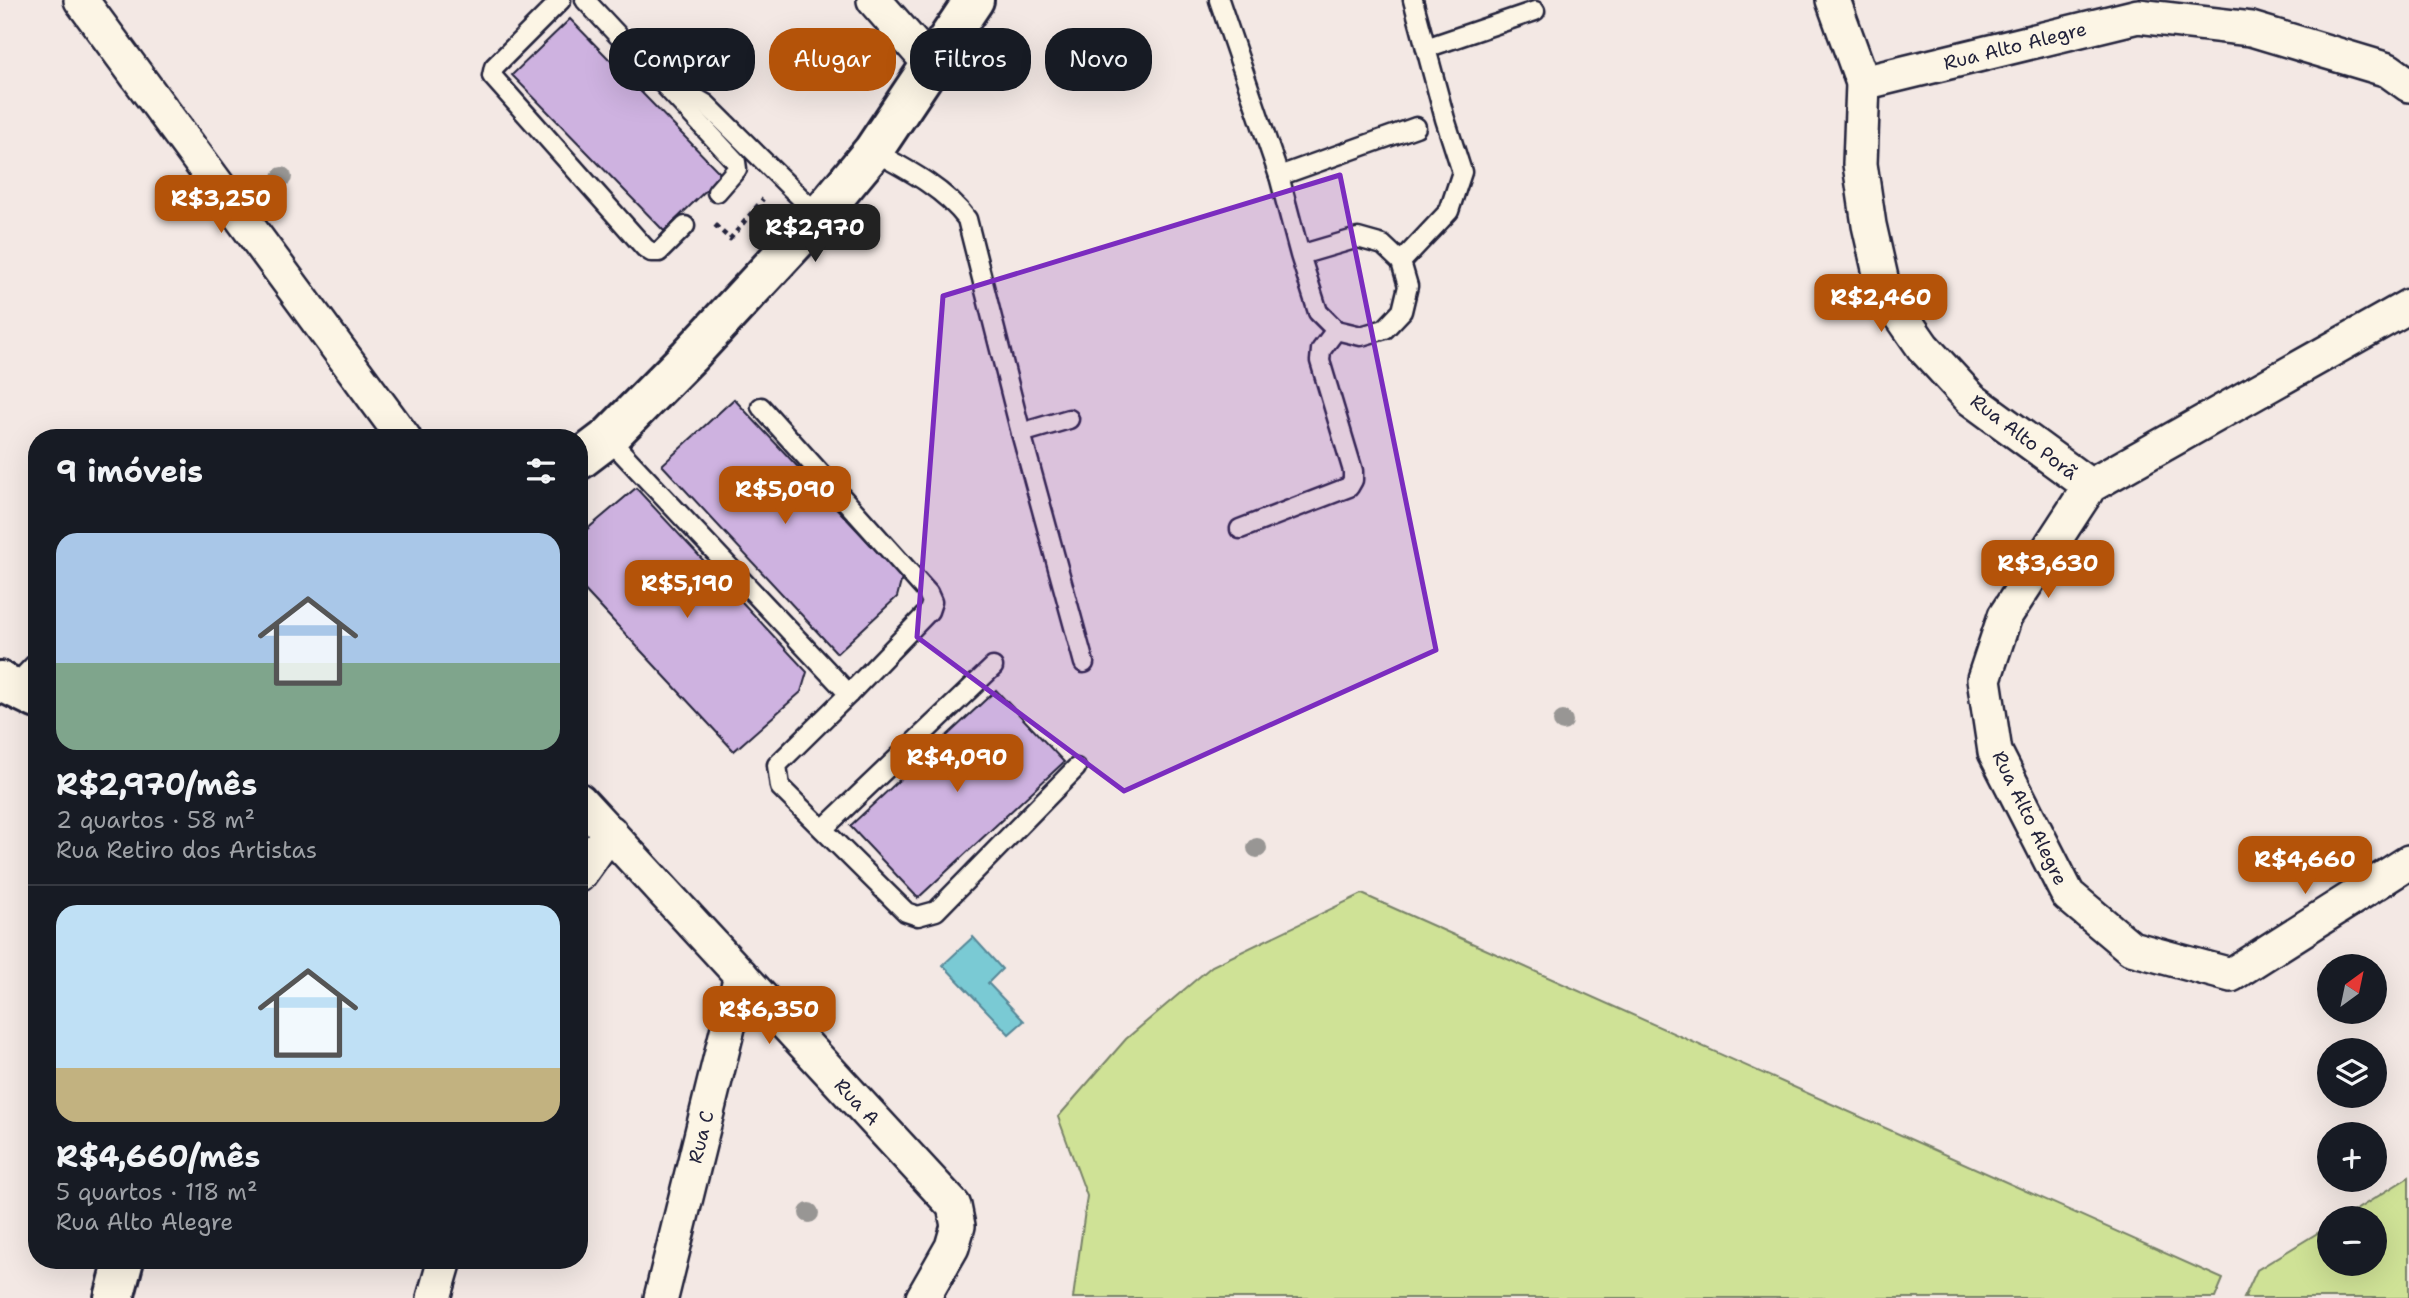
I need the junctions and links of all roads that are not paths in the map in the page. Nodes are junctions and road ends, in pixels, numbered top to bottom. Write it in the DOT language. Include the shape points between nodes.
graph roads {
  1 [pos="81,0"];
  2 [pos="561,0"];
  3 [pos="584,0"];
  4 [pos="874,0"];
  5 [pos="974,0"];
  6 [pos="1219,0"];
  7 [pos="1413,0"];
  8 [pos="1833,0"];
  9 [pos="1535,11"];
  10 [pos="956,28"];
  11 [pos="910,41"];
  12 [pos="1426,48"];
  13 [pos="1863,83"];
  14 [pos="2409,85"];
  15 [pos="915,91"];
  16 [pos="680,101"];
  17 [pos="1416,127"];
  18 [pos="873,151"];
  19 [pos="1279,176"];
  20 [pos="717,192"];
  21 [pos="820,216"];
  22 [pos="685,226"];
  23 [pos="1300,256"];
  24 [pos="1401,262"];
  25 [pos="2409,306"];
  26 [pos="1336,330"];
  27 [pos="761,407"];
  28 [pos="1069,419"];
  29 [pos="397,429"];
  30 [pos="1021,433"];
  31 [pos="594,449"];
  32 [pos="2090,486"];
  33 [pos="1240,529"];
  34 [pos="1084,663"];
  35 [pos="993,667"];
  36 [pos="849,694"];
  37 [pos="1076,768"];
  38 [pos="588,809"];
  39 [pos="823,829"];
  40 [pos="610,832"];
  41 [pos="2409,862"];
  42 [pos="588,863"];
  43 [pos="741,975"];
  44 [pos="122,1269"];
  45 [pos="442,1269"];
  46 [pos="114,1298"];
  47 [pos="434,1298"];
  48 [pos="661,1298"];
  49 [pos="923,1298"];
  1 -- 29 [label="street"];
  2 -- 22 [label="lane" via="494,67 492,76 645,248 659,252"];
  3 -- 16 [label="lane"];
  4 -- 11 [label="street"];
  5 -- 10 [label="street"];
  6 -- 19 [label="lane"];
  7 -- 12 [label="lane"];
  8 -- 13 [label="street, Rua Alto Porã"];
  9 -- 12 [label="lane"];
  12 -- 24 [label="lane" via="1462,172 1449,211"];
  13 -- 14 [label="street, Rua Alto Alegre" via="2138,16 2251,29 2388,71"];
  13 -- 32 [label="street, Rua Alto Porã" via="1860,164 1884,291 1923,347 1971,398"];
  15 -- 18 [label="street"];
  16 -- 20 [label="lane" via="736,162 737,169"];
  16 -- 21 [label="lane" via="694,97 706,104"];
  17 -- 19 [label="lane"];
  18 -- 21 [label="street"];
  18 -- 30 [label="lane" via="974,217"];
  19 -- 23 [label="lane"];
  21 -- 31 [label="street"];
  23 -- 24 [label="lane" via="1358,238 1383,244"];
  23 -- 26 [label="lane" via="1318,312"];
  24 -- 26 [label="lane" via="1408,286 1402,311 1385,329 1361,336"];
  25 -- 32 [label="street, Rua Alto Alegre"];
  26 -- 33 [label="lane" via="1321,350 1320,361 1353,480 1349,487"];
  27 -- 36 [label="lane" via="932,602 929,611"];
  28 -- 30 [label="lane"];
  30 -- 34 [label="lane"];
  31 -- 36 [label="lane"];
  32 -- 41 [label="street, Rua Alto Alegre" via="2005,617 1984,680 1995,752 2068,895 2130,948 2231,975"];
  35 -- 39 [label="lane"];
  36 -- 39 [label="lane" via="777,765 780,787"];
  37 -- 39 [label="lane" via="936,911 918,916 906,912"];
  38 -- 40 [label="street, Rua A"];
  40 -- 42 [label="street"];
  40 -- 43 [label="street, Rua A"];
  43 -- 48 [label="street, Rua C"];
  43 -- 49 [label="street, Rua A" via="954,1206 958,1226 952,1247"];
  44 -- 46 [label="street"];
  45 -- 47 [label="street"];
}
